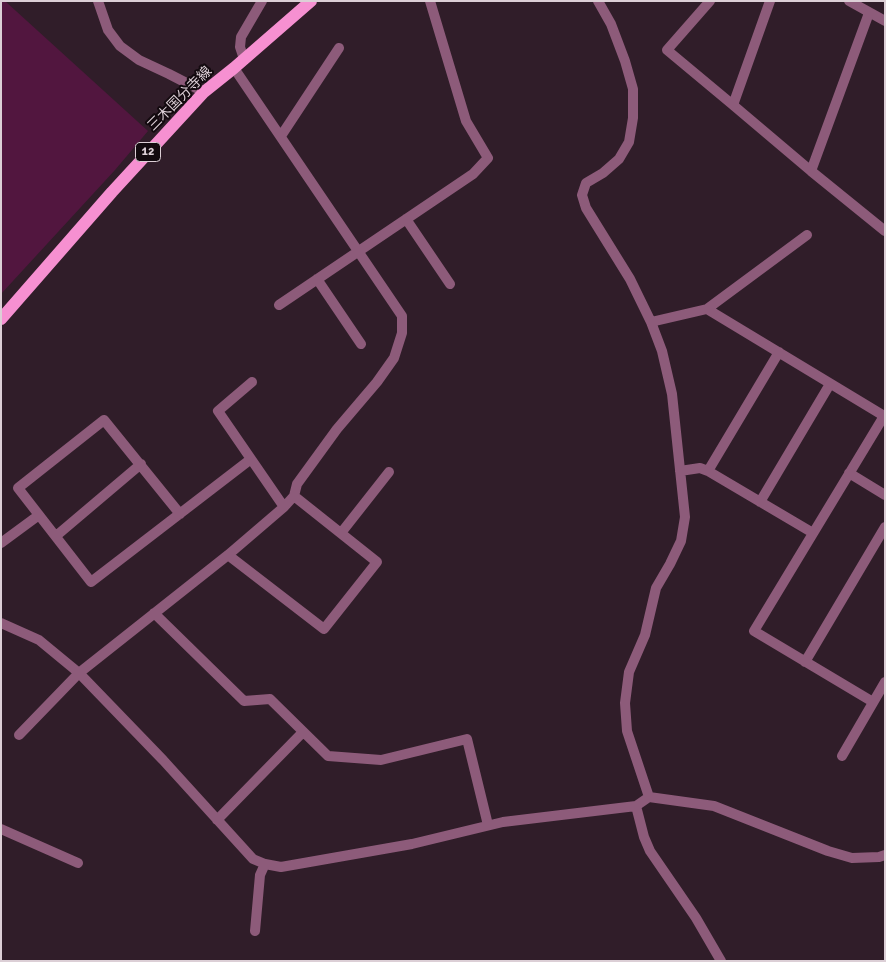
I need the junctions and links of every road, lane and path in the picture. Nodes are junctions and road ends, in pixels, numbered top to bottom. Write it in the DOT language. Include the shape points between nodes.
graph roads {
  1 [pos="98,1"];
  2 [pos="262,1"];
  3 [pos="311,1"];
  4 [pos="430,1"];
  5 [pos="598,1"];
  6 [pos="710,1"];
  7 [pos="770,1"];
  8 [pos="848,1"];
  9 [pos="860,4"];
  10 [pos="869,13"];
  11 [pos="885,21"];
  12 [pos="338,48"];
  13 [pos="244,59"];
  14 [pos="234,68"];
  15 [pos="204,92"];
  16 [pos="733,106"];
  17 [pos="281,136"];
  18 [pos="811,171"];
  19 [pos="406,219"];
  20 [pos="885,231"];
  21 [pos="807,235"];
  22 [pos="358,251"];
  23 [pos="317,279"];
  24 [pos="450,284"];
  25 [pos="279,305"];
  26 [pos="707,309"];
  27 [pos="1,319"];
  28 [pos="651,322"];
  29 [pos="360,344"];
  30 [pos="779,352"];
  31 [pos="252,382"];
  32 [pos="830,384"];
  33 [pos="251,459"];
  34 [pos="141,464"];
  35 [pos="680,471"];
  36 [pos="708,471"];
  37 [pos="389,472"];
  38 [pos="849,473"];
  39 [pos="294,496"];
  40 [pos="885,496"];
  41 [pos="760,502"];
  42 [pos="284,507"];
  43 [pos="180,514"];
  44 [pos="39,515"];
  45 [pos="885,527"];
  46 [pos="341,533"];
  47 [pos="813,533"];
  48 [pos="56,536"];
  49 [pos="1,543"];
  50 [pos="228,554"];
  51 [pos="154,613"];
  52 [pos="1,622"];
  53 [pos="805,662"];
  54 [pos="79,673"];
  55 [pos="885,682"];
  56 [pos="873,702"];
  57 [pos="303,732"];
  58 [pos="19,735"];
  59 [pos="842,756"];
  60 [pos="649,797"];
  61 [pos="636,806"];
  62 [pos="217,820"];
  63 [pos="488,825"];
  64 [pos="1,828"];
  65 [pos="885,855"];
  66 [pos="78,862"];
  67 [pos="265,864"];
  68 [pos="255,931"];
  69 [pos="721,961"];
  1 -- 15 [label="street" via="108,30 120,46 139,60"];
  2 -- 13 [label="street" via="241,37"];
  3 -- 13 [label="main road, 三木国分寺線 / 12"];
  4 -- 19 [label="street" via="466,121 488,158 473,174"];
  5 -- 28 [label="street" via="625,60 632,89 633,118 629,142 619,159 586,183 582,194 586,208 630,279"];
  6 -- 16 [label="street" via="667,50"];
  7 -- 16 [label="street"];
  8 -- 9 [label="street"];
  9 -- 10 [label="street"];
  10 -- 11 [label="street"];
  10 -- 18 [label="street"];
  12 -- 17 [label="street"];
  13 -- 14 [label="main road, 三木国分寺線 / 12"];
  14 -- 15 [label="main road, 三木国分寺線 / 12"];
  14 -- 17 [label="street"];
  15 -- 27 [label="main road, 三木国分寺線 / 12"];
  16 -- 18 [label="street"];
  17 -- 22 [label="street"];
  18 -- 20 [label="street"];
  19 -- 22 [label="street"];
  19 -- 24 [label="street"];
  21 -- 26 [label="street"];
  22 -- 23 [label="street"];
  22 -- 39 [label="street" via="402,316 402,334 394,358 308,468 297,484"];
  23 -- 25 [label="street"];
  23 -- 29 [label="street"];
  26 -- 28 [label="street"];
  26 -- 30 [label="street"];
  28 -- 35 [label="street" via="672,394"];
  30 -- 32 [label="street"];
  30 -- 36 [label="street"];
  31 -- 33 [label="street" via="218,412"];
  32 -- 38 [label="street" via="884,416"];
  32 -- 41 [label="street"];
  33 -- 42 [label="street"];
  33 -- 43 [label="street"];
  34 -- 43 [label="street"];
  34 -- 44 [label="street" via="104,420 18,488"];
  34 -- 48 [label="street"];
  35 -- 36 [label="street" via="700,468"];
  35 -- 60 [label="street" via="686,517 681,541 656,588 645,635 629,672 625,703 628,731"];
  36 -- 41 [label="street"];
  37 -- 46 [label="street"];
  38 -- 40 [label="street"];
  38 -- 47 [label="street"];
  39 -- 42 [label="street"];
  39 -- 46 [label="street"];
  41 -- 47 [label="street"];
  42 -- 50 [label="street"];
  43 -- 48 [label="street" via="92,582"];
  44 -- 48 [label="street"];
  44 -- 49 [label="street"];
  45 -- 53 [label="street"];
  46 -- 50 [label="street" via="377,562 324,629"];
  47 -- 53 [label="street" via="754,631"];
  50 -- 51 [label="street"];
  51 -- 54 [label="street"];
  51 -- 57 [label="street" via="244,701 270,699"];
  52 -- 54 [label="street" via="39,640"];
  53 -- 56 [label="street"];
  54 -- 58 [label="street"];
  54 -- 62 [label="street"];
  55 -- 56 [label="street"];
  56 -- 59 [label="street"];
  57 -- 62 [label="street"];
  57 -- 63 [label="street" via="328,756 381,760 466,739"];
  60 -- 61 [label="street"];
  60 -- 65 [label="street" via="714,806 852,858"];
  61 -- 63 [label="street"];
  61 -- 69 [label="street" via="650,851"];
  62 -- 67 [label="street" via="253,859"];
  63 -- 67 [label="street" via="412,844 281,867"];
  64 -- 66 [label="street"];
  67 -- 68 [label="street" via="260,875"];
}
